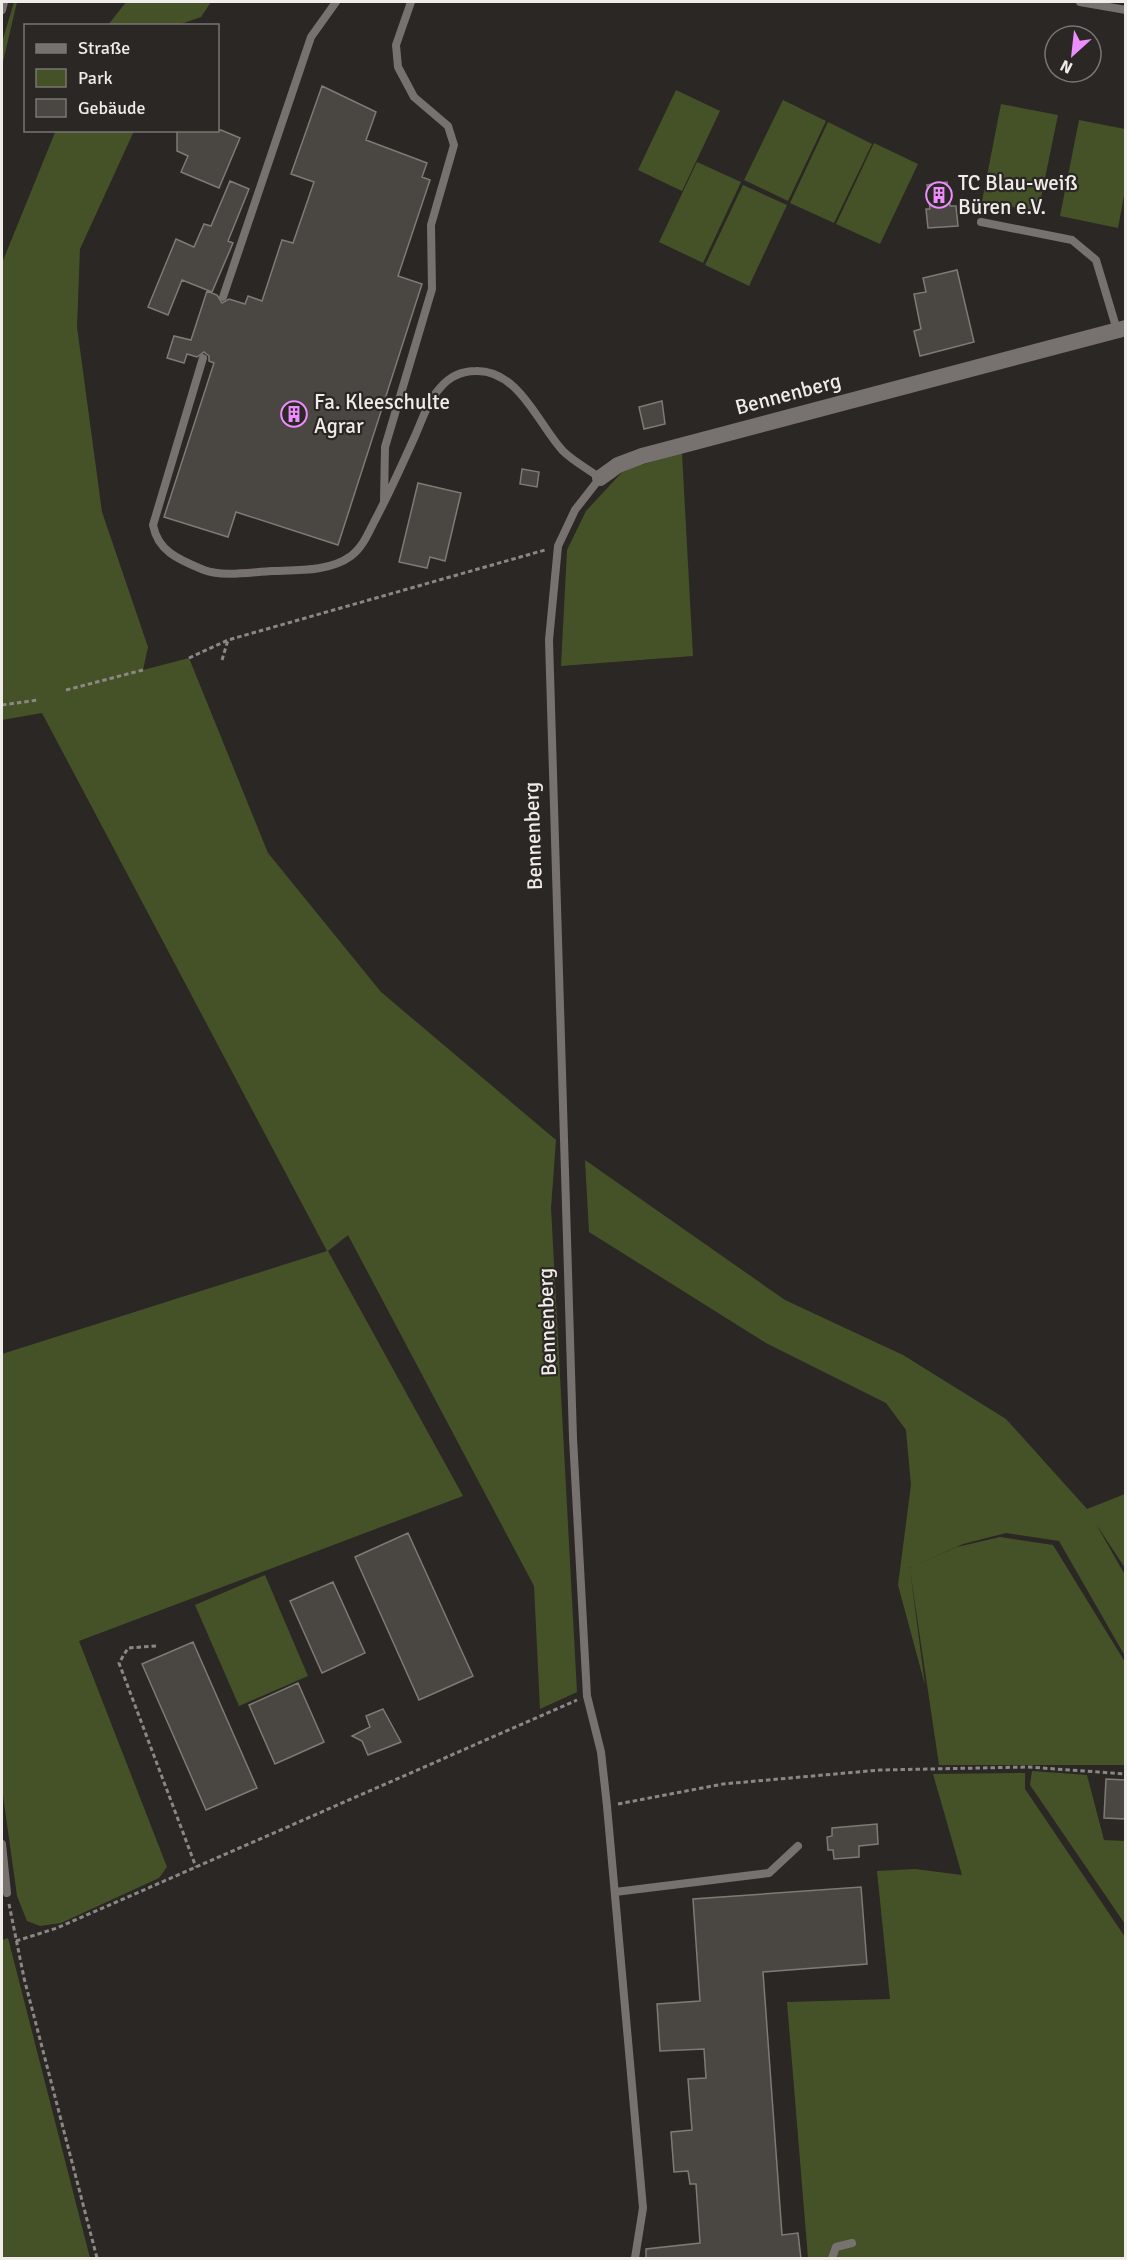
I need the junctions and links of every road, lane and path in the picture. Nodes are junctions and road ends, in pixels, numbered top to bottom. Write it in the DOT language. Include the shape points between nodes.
graph roads {
  1 [pos="4,2"];
  2 [pos="336,2"];
  3 [pos="411,2"];
  4 [pos="1080,2"];
  5 [pos="2,10"];
  6 [pos="1125,10"];
  7 [pos="981,222"];
  8 [pos="224,297"];
  9 [pos="1121,329"];
  10 [pos="203,358"];
  11 [pos="600,478"];
  12 [pos="384,503"];
  13 [pos="558,546"];
  14 [pos="228,640"];
  15 [pos="189,658"];
  16 [pos="222,660"];
  17 [pos="143,670"];
  18 [pos="66,690"];
  19 [pos="38,700"];
  20 [pos="2,705"];
  21 [pos="156,1646"];
  22 [pos="587,1696"];
  23 [pos="1125,1774"];
  24 [pos="607,1806"];
  25 [pos="2,1844"];
  26 [pos="798,1846"];
  27 [pos="196,1867"];
  28 [pos="615,1892"];
  29 [pos="7,1893"];
  30 [pos="16,1941"];
  31 [pos="852,2243"];
  32 [pos="97,2259"];
  33 [pos="635,2259"];
  34 [pos="832,2259"];
  1 -- 5 [label="lane"];
  2 -- 8 [label="lane" via="311,37"];
  3 -- 12 [label="lane" via="396,45 398,67 414,98 447,126 454,145 431,225 432,289 385,447"];
  4 -- 6 [label="lane"];
  7 -- 9 [label="lane" via="1072,240 1096,260"];
  9 -- 11 [label="street, Bennenberg" via="642,456 618,465"];
  10 -- 12 [label="lane" via="153,525 156,538 173,556 208,572 309,570 333,565 351,556 363,543"];
  11 -- 12 [label="lane" via="565,453 518,390 504,379 476,371 451,378 440,388"];
  11 -- 13 [label="lane, Bennenberg" via="570,518"];
  13 -- 14 [label="path"];
  13 -- 22 [label="lane, Bennenberg" via="549,640 573,1438"];
  14 -- 15 [label="path"];
  14 -- 16 [label="path"];
  17 -- 18 [label="path"];
  19 -- 20 [label="path"];
  21 -- 27 [label="path" via="128,1648 119,1663"];
  22 -- 24 [label="lane, Bennenberg" via="601,1752"];
  22 -- 27 [label="path"];
  23 -- 24 [label="path" via="1028,1767 880,1770 723,1784"];
  24 -- 28 [label="lane, Bennenberg"];
  25 -- 29 [label="lane"];
  26 -- 28 [label="lane" via="769,1873"];
  27 -- 30 [label="path" via="57,1928"];
  28 -- 33 [label="lane, Bennenberg" via="643,2208"];
  29 -- 30 [label="path"];
  30 -- 32 [label="path"];
  31 -- 34 [label="lane" via="836,2247"];
}
